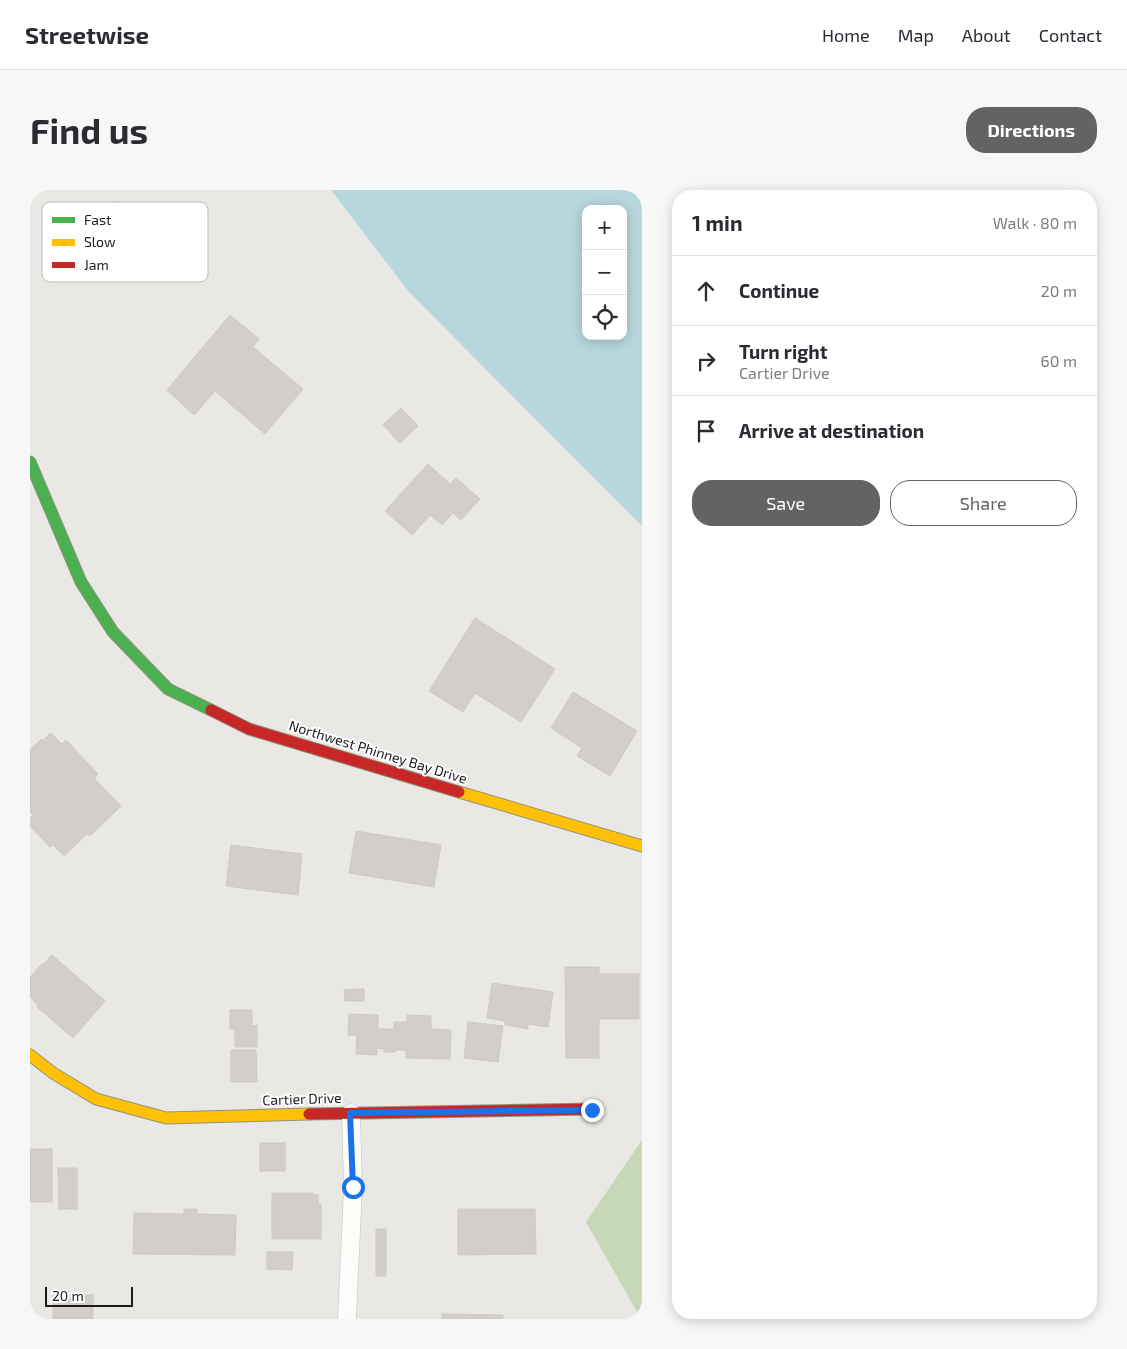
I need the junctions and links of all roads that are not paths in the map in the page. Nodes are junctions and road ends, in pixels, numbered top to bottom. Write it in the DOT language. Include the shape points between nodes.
graph roads {
  1 [pos="30,462"];
  2 [pos="642,846"];
  3 [pos="30,1055"];
  4 [pos="592,1110"];
  5 [pos="350,1113"];
  6 [pos="347,1319"];
  1 -- 2 [label="street, Northwest Phinney Bay Drive" via="82,582 113,632 168,689 249,729"];
  3 -- 5 [label="street, Cartier Drive" via="96,1099 166,1118"];
  4 -- 5 [label="street, Cartier Drive"];
  5 -- 6 [label="lane" via="353,1187"];
}
